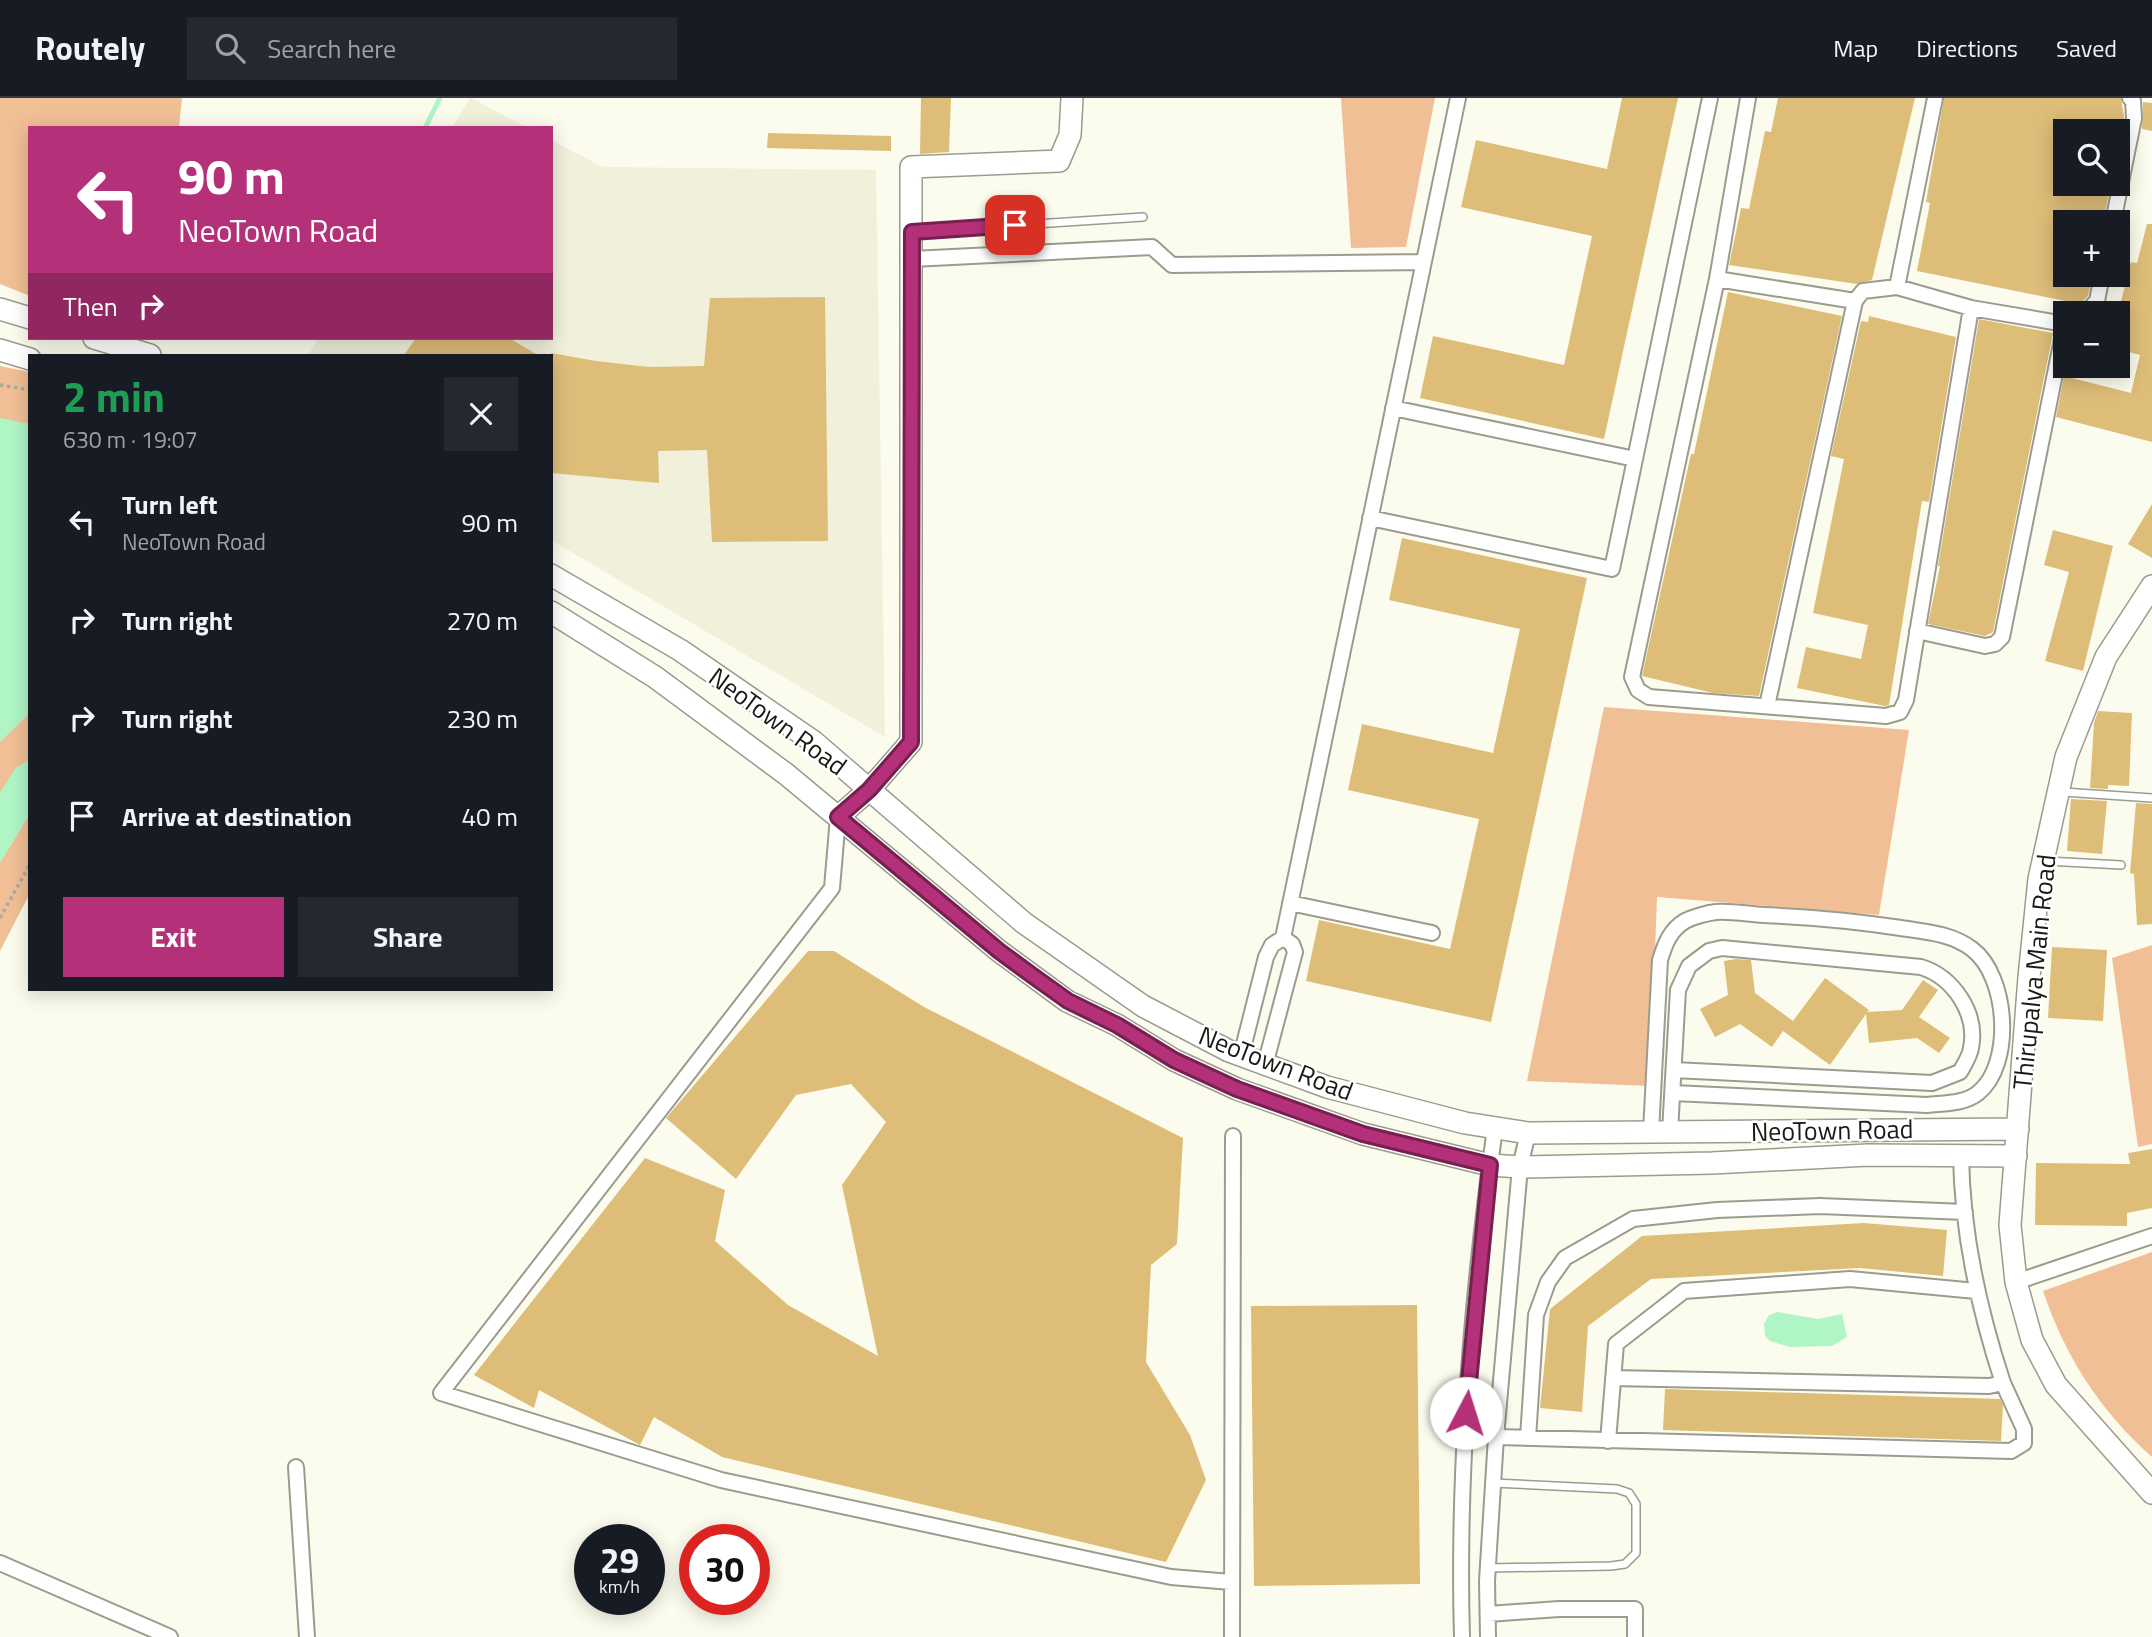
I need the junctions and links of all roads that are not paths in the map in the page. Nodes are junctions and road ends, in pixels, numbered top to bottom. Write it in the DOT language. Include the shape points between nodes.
graph roads {
  1 [pos="1072,98"];
  2 [pos="1458,98"];
  3 [pos="1710,98"];
  4 [pos="1748,98"];
  5 [pos="1935,98"];
  6 [pos="2130,98"];
  7 [pos="2115,210"];
  8 [pos="1143,216"];
  9 [pos="912,232"];
  10 [pos="912,259"];
  11 [pos="1423,262"];
  12 [pos="1717,279"];
  13 [pos="1897,287"];
  14 [pos="1855,301"];
  15 [pos="1971,308"];
  16 [pos="0,309"];
  17 [pos="28,317"];
  18 [pos="101,340"];
  19 [pos="0,350"];
  20 [pos="147,354"];
  21 [pos="28,358"];
  22 [pos="1393,408"];
  23 [pos="1635,459"];
  24 [pos="1370,518"];
  25 [pos="553,576"];
  26 [pos="2152,586"];
  27 [pos="553,613"];
  28 [pos="1917,631"];
  29 [pos="1767,706"];
  30 [pos="869,790"];
  31 [pos="2058,791"];
  32 [pos="2152,798"];
  33 [pos="838,817"];
  34 [pos="2043,861"];
  35 [pos="2121,865"];
  36 [pos="1290,903"];
  37 [pos="1432,933"];
  38 [pos="1283,938"];
  39 [pos="1241,1056"];
  40 [pos="1265,1065"];
  41 [pos="1674,1070"];
  42 [pos="1673,1093"];
  43 [pos="1495,1128"];
  44 [pos="2018,1129"];
  45 [pos="1660,1132"];
  46 [pos="1528,1133"];
  47 [pos="1233,1136"];
  48 [pos="1971,1155"];
  49 [pos="2016,1156"];
  50 [pos="1490,1165"];
  51 [pos="1520,1167"];
  52 [pos="1965,1212"];
  53 [pos="2152,1236"];
  54 [pos="2017,1282"];
  55 [pos="1976,1291"];
  56 [pos="1613,1378"];
  57 [pos="2003,1383"];
  58 [pos="1496,1437"];
  59 [pos="1523,1438"];
  60 [pos="1608,1441"];
  61 [pos="296,1467"];
  62 [pos="1493,1483"];
  63 [pos="2152,1493"];
  64 [pos="0,1563"];
  65 [pos="1487,1568"];
  66 [pos="1231,1582"];
  67 [pos="1488,1614"];
  68 [pos="170,1637"];
  69 [pos="307,1637"];
  70 [pos="1231,1637"];
  71 [pos="1462,1637"];
  72 [pos="1488,1637"];
  73 [pos="1635,1637"];
  1 -- 9 [label="street" via="1070,135 1059,161 911,167"];
  2 -- 11 [label="street"];
  3 -- 23 [label="street"];
  4 -- 12 [label="street"];
  5 -- 13 [label="street"];
  6 -- 7 [label="street" via="2134,118"];
  8 -- 9 [label="lane"];
  9 -- 10 [label="street"];
  10 -- 11 [label="street" via="1152,247 1172,265"];
  10 -- 30 [label="street" via="911,742"];
  11 -- 22 [label="street"];
  12 -- 14 [label="street"];
  12 -- 29 [label="street" via="1632,677 1637,690 1649,697"];
  13 -- 14 [label="street" via="1863,291"];
  13 -- 15 [label="street"];
  14 -- 29 [label="street"];
  15 -- 28 [label="street"];
  15 -- 28 [label="street" via="2065,324 2002,637 1985,646"];
  16 -- 17 [label="street"];
  18 -- 20 [label="street"];
  19 -- 21 [label="street"];
  22 -- 23 [label="street"];
  22 -- 24 [label="street"];
  23 -- 24 [label="street" via="1612,569"];
  24 -- 36 [label="street"];
  25 -- 30 [label="street, NeoTown Road" via="680,650 814,743"];
  26 -- 31 [label="street, Thirupalya Main Road" via="2106,657 2066,757"];
  27 -- 33 [label="street, NeoTown Road" via="654,677"];
  28 -- 29 [label="street" via="1900,712 1886,716"];
  30 -- 33 [label="street"];
  30 -- 39 [label="street, NeoTown Road" via="1035,930 1143,1006"];
  31 -- 32 [label="lane"];
  31 -- 34 [label="street, Thirupalya Main Road"];
  33 -- 50 [label="street, NeoTown Road" via="1038,980 1174,1060 1237,1089 1363,1134"];
  33 -- 66 [label="street" via="832,888 441,1393 721,1480 1171,1577"];
  34 -- 35 [label="lane"];
  34 -- 44 [label="street, Thirupalya Main Road"];
  36 -- 37 [label="street"];
  36 -- 38 [label="street"];
  38 -- 39 [label="street" via="1272,945 1266,957"];
  38 -- 40 [label="street" via="1296,952"];
  39 -- 40 [label="street, NeoTown Road"];
  40 -- 43 [label="street, NeoTown Road" via="1327,1087"];
  41 -- 41 [label="street" via="1682,978 1697,958 1722,948 1936,971 1964,999 1973,1032 1971,1051 1960,1072 1932,1083"];
  41 -- 42 [label="street"];
  42 -- 45 [label="street"];
  42 -- 45 [label="street" via="1927,1105 1960,1102 1977,1094 1990,1080 1997,1062 2002,1023 1992,971 1972,949 1945,935 1843,919 1716,912 1685,921 1668,936 1660,960"];
  43 -- 46 [label="street, NeoTown Road"];
  43 -- 50 [label="street"];
  44 -- 45 [label="street, NeoTown Road"];
  44 -- 49 [label="street, Thirupalya Main Road"];
  45 -- 46 [label="street, NeoTown Road"];
  46 -- 51 [label="street"];
  47 -- 66 [label="street"];
  48 -- 49 [label="street, NeoTown Road"];
  48 -- 51 [label="street, NeoTown Road"];
  48 -- 52 [label="street" via="1962,1178"];
  49 -- 54 [label="street, Thirupalya Main Road" via="2010,1225"];
  50 -- 51 [label="street, NeoTown Road"];
  50 -- 71 [label="street" via="1466,1413"];
  51 -- 58 [label="street"];
  52 -- 55 [label="street"];
  52 -- 59 [label="street" via="1819,1206 1633,1219 1565,1258 1548,1282 1536,1315"];
  53 -- 54 [label="street"];
  54 -- 63 [label="street, Thirupalya Main Road" via="2032,1340 2056,1385"];
  55 -- 56 [label="street" via="1850,1279 1684,1291 1616,1344"];
  55 -- 57 [label="street"];
  56 -- 57 [label="street"];
  56 -- 60 [label="street"];
  57 -- 60 [label="street" via="2024,1429 2024,1443 2011,1451"];
  58 -- 59 [label="street"];
  58 -- 62 [label="street"];
  59 -- 60 [label="street"];
  61 -- 69 [label="street"];
  62 -- 65 [label="street"];
  62 -- 65 [label="lane" via="1629,1493 1636,1504 1636,1553 1625,1564 1611,1566"];
  64 -- 68 [label="street"];
  65 -- 67 [label="street"];
  66 -- 70 [label="street"];
  67 -- 72 [label="street"];
  67 -- 73 [label="street" via="1634,1609"];
}
